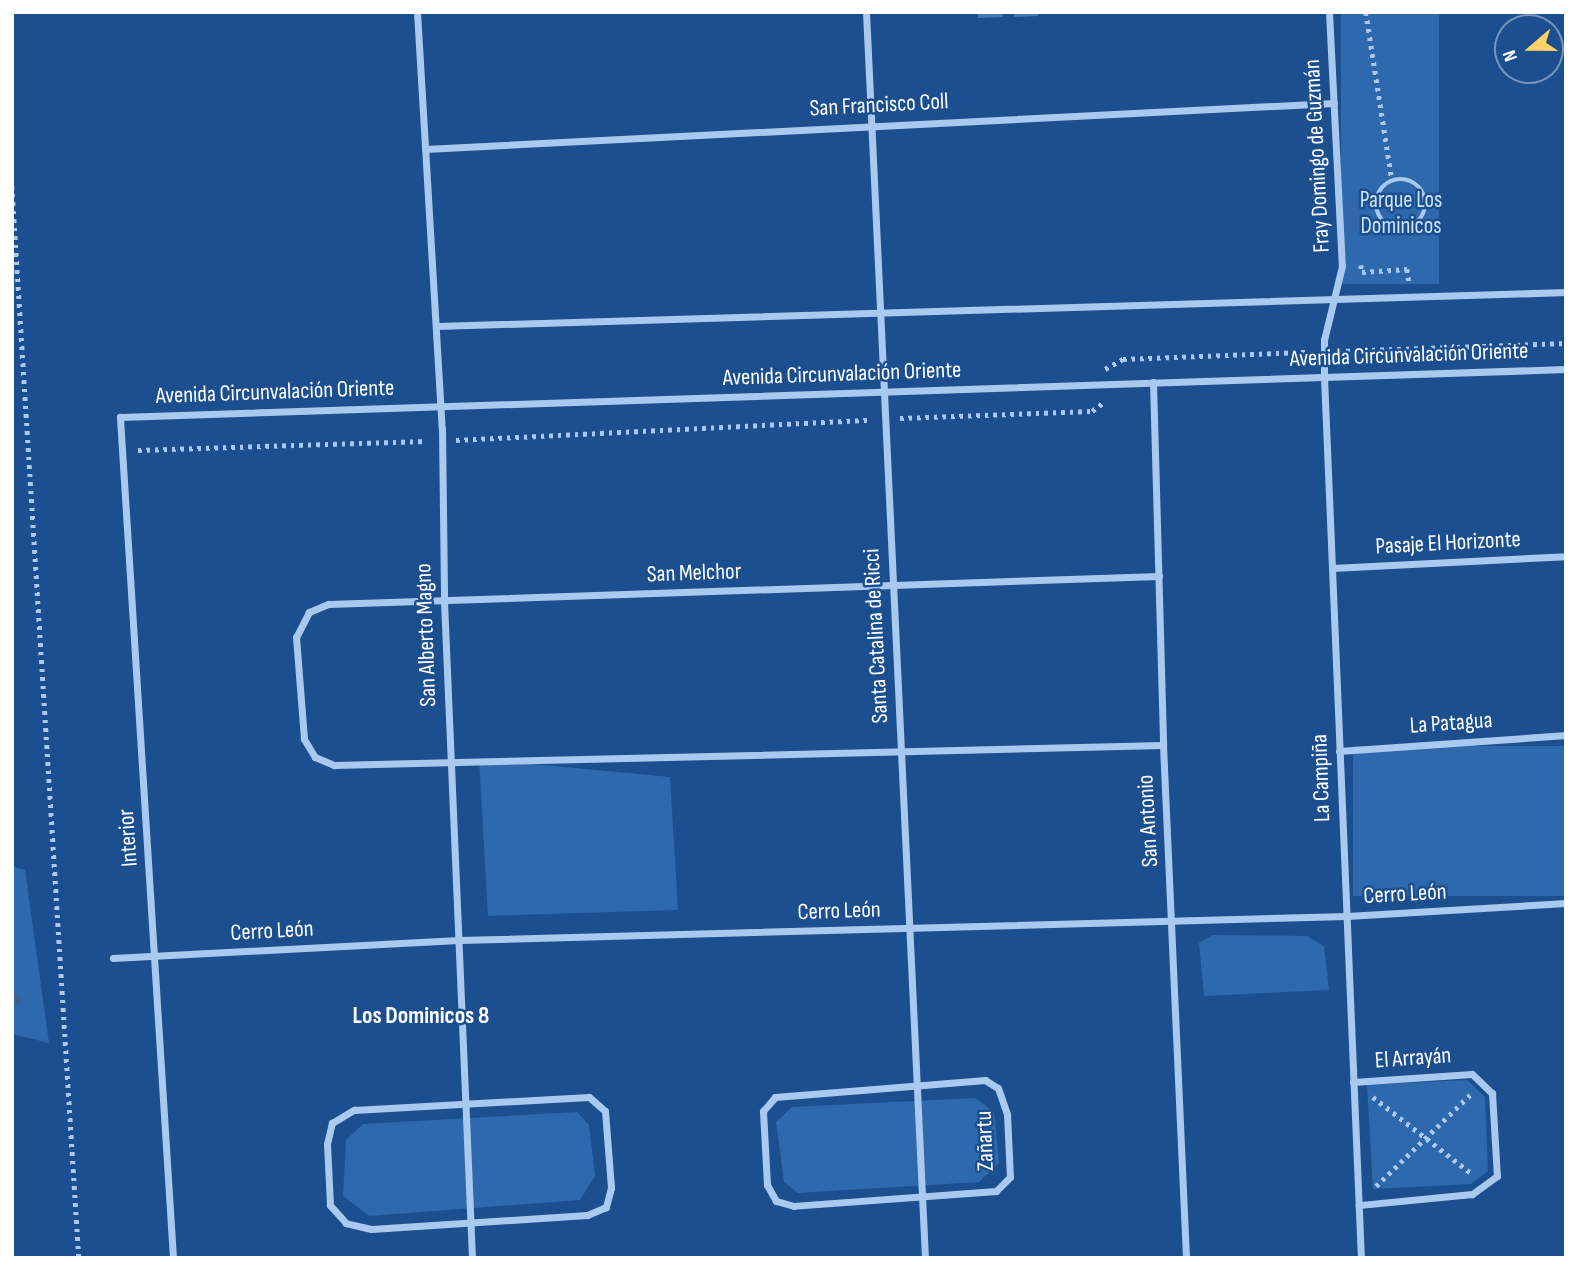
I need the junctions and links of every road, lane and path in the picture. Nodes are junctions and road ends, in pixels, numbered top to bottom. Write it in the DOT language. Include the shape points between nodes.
graph roads {
  1 [pos="417,12"];
  2 [pos="866,12"];
  3 [pos="1329,12"];
  4 [pos="1366,12"];
  5 [pos="1334,103"];
  6 [pos="870,125"];
  7 [pos="425,149"];
  8 [pos="1392,180"];
  9 [pos="12,185"];
  10 [pos="1361,258"];
  11 [pos="1566,292"];
  12 [pos="1410,296"];
  13 [pos="1336,298"];
  14 [pos="879,313"];
  15 [pos="437,326"];
  16 [pos="1566,369"];
  17 [pos="1324,377"];
  18 [pos="1153,382"];
  19 [pos="881,392"];
  20 [pos="441,406"];
  21 [pos="120,417"];
  22 [pos="1566,556"];
  23 [pos="1332,568"];
  24 [pos="1159,576"];
  25 [pos="893,585"];
  26 [pos="444,601"];
  27 [pos="1566,735"];
  28 [pos="1163,745"];
  29 [pos="1339,751"];
  30 [pos="901,752"];
  31 [pos="450,762"];
  32 [pos="1566,904"];
  33 [pos="1347,916"];
  34 [pos="1172,921"];
  35 [pos="907,929"];
  36 [pos="458,940"];
  37 [pos="155,957"];
  38 [pos="113,958"];
  39 [pos="1353,1082"];
  40 [pos="916,1084"];
  41 [pos="1482,1084"];
  42 [pos="465,1102"];
  43 [pos="1423,1136"];
  44 [pos="1486,1185"];
  45 [pos="922,1199"];
  46 [pos="1359,1205"];
  47 [pos="471,1224"];
  48 [pos="79,1258"];
  49 [pos="173,1258"];
  50 [pos="472,1258"];
  51 [pos="925,1258"];
  52 [pos="1186,1258"];
  53 [pos="1361,1258"];
  1 -- 7 [label="street, San Alberto Magno"];
  2 -- 6 [label="street, Santa Catalina de Ricci"];
  3 -- 5 [label="street, Fray Domingo de Guzmán"];
  4 -- 8 [label="path"];
  5 -- 6 [label="street, San Francisco Coll"];
  5 -- 13 [label="street, Fray Domingo de Guzmán" via="1342,266"];
  6 -- 7 [label="street, San Francisco Coll"];
  6 -- 14 [label="street, Santa Catalina de Ricci"];
  7 -- 15 [label="street, San Alberto Magno"];
  8 -- 8 [label="path" via="1376,197 1377,214 1389,227 1406,229 1421,219 1425,195 1415,183"];
  9 -- 48 [label="path"];
  10 -- 12 [label="path" via="1362,272 1407,269"];
  11 -- 12 [label="street"];
  12 -- 13 [label="street"];
  13 -- 14 [label="street"];
  13 -- 17 [label="street, La Campiña" via="1324,340"];
  14 -- 15 [label="street"];
  14 -- 19 [label="street, Santa Catalina de Ricci"];
  15 -- 20 [label="street, San Alberto Magno"];
  16 -- 17 [label="street, Avenida Circunvalación Oriente"];
  17 -- 18 [label="street, Avenida Circunvalación Oriente"];
  17 -- 23 [label="street, La Campiña"];
  18 -- 19 [label="street, Avenida Circunvalación Oriente"];
  18 -- 24 [label="street, San Antonio"];
  19 -- 20 [label="street, Avenida Circunvalación Oriente"];
  19 -- 25 [label="street, Santa Catalina de Ricci"];
  20 -- 21 [label="street, Avenida Circunvalación Oriente"];
  20 -- 26 [label="street, San Alberto Magno"];
  21 -- 37 [label="street, Interior"];
  22 -- 23 [label="street, Pasaje El Horizonte"];
  23 -- 29 [label="street, La Campiña"];
  24 -- 25 [label="street, San Melchor"];
  24 -- 28 [label="street, San Antonio"];
  25 -- 26 [label="street, San Melchor"];
  25 -- 30 [label="street, Santa Catalina de Ricci"];
  26 -- 31 [label="street, San Alberto Magno"];
  26 -- 31 [label="street, San Melchor" via="328,604 309,612 296,637 304,739 315,757 334,765"];
  27 -- 29 [label="street, La Patagua"];
  28 -- 30 [label="street, San Melchor"];
  28 -- 34 [label="street, San Antonio"];
  29 -- 33 [label="street, La Campiña"];
  30 -- 31 [label="street, San Melchor"];
  30 -- 35 [label="street, Santa Catalina de Ricci"];
  31 -- 36 [label="street, San Alberto Magno"];
  32 -- 33 [label="street, Cerro León"];
  33 -- 34 [label="street, Cerro León"];
  33 -- 39 [label="street, La Campiña"];
  34 -- 35 [label="street, Cerro León"];
  34 -- 52 [label="street, San Antonio"];
  35 -- 36 [label="street, Cerro León"];
  35 -- 40 [label="street, Santa Catalina de Ricci"];
  36 -- 37 [label="street, Cerro León"];
  36 -- 42 [label="street, San Alberto Magno"];
  37 -- 38 [label="street, Cerro León"];
  37 -- 49 [label="street, Interior"];
  39 -- 41 [label="street, El Arrayán" via="1472,1074"];
  39 -- 43 [label="path"];
  39 -- 46 [label="street, La Campiña"];
  40 -- 45 [label="street, Santa Catalina de Ricci"];
  40 -- 45 [label="street, Zañartu" via="985,1080 998,1088 1007,1114 1010,1177 996,1191"];
  40 -- 45 [label="street, Zañartu" via="775,1097 763,1111 767,1185 776,1201 794,1206"];
  41 -- 43 [label="path"];
  41 -- 44 [label="street, El Arrayán" via="1492,1093 1497,1176"];
  42 -- 47 [label="street, San Alberto Magno"];
  42 -- 47 [label="street" via="354,1110 332,1123 327,1144 329,1193 330,1205 346,1223 371,1229"];
  42 -- 47 [label="street" via="589,1097 605,1111 611,1188 606,1207 587,1215"];
  43 -- 44 [label="path"];
  43 -- 46 [label="path"];
  44 -- 46 [label="street" via="1472,1194"];
  45 -- 51 [label="street, Santa Catalina de Ricci"];
  46 -- 53 [label="street, La Campiña"];
  47 -- 50 [label="street, San Alberto Magno"];
}
